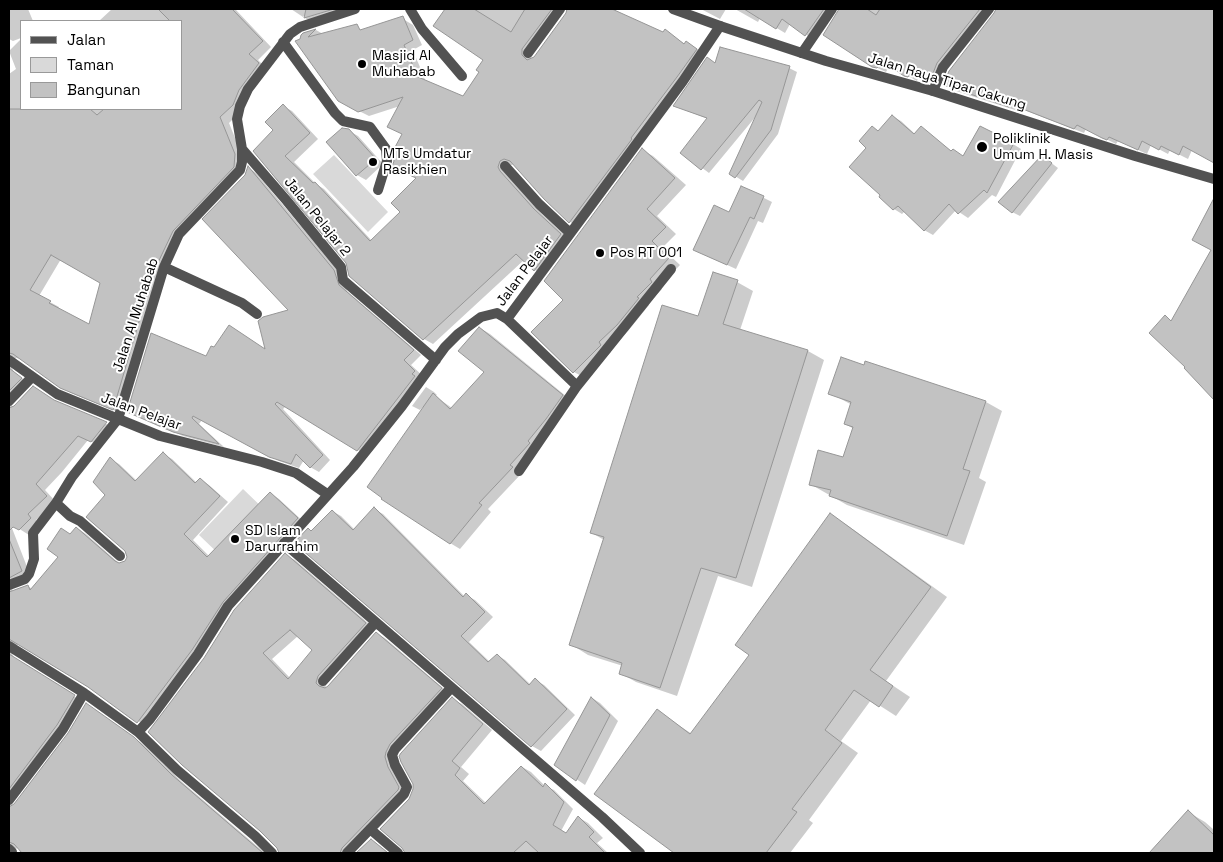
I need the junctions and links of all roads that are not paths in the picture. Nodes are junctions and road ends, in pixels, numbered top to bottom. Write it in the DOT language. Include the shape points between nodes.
graph roads {
  1 [pos="355,9"];
  2 [pos="410,9"];
  3 [pos="560,9"];
  4 [pos="673,9"];
  5 [pos="832,9"];
  6 [pos="990,9"];
  7 [pos="720,26"];
  8 [pos="283,42"];
  9 [pos="802,52"];
  10 [pos="528,53"];
  11 [pos="462,76"];
  12 [pos="933,91"];
  13 [pos="242,150"];
  14 [pos="505,166"];
  15 [pos="1214,179"];
  16 [pos="378,190"];
  17 [pos="570,233"];
  18 [pos="164,267"];
  19 [pos="671,269"];
  20 [pos="257,314"];
  21 [pos="507,319"];
  22 [pos="9,360"];
  23 [pos="436,360"];
  24 [pos="32,377"];
  25 [pos="577,386"];
  26 [pos="9,402"];
  27 [pos="118,419"];
  28 [pos="519,471"];
  29 [pos="327,494"];
  30 [pos="56,503"];
  31 [pos="284,543"];
  32 [pos="120,556"];
  33 [pos="9,585"];
  34 [pos="375,623"];
  35 [pos="9,646"];
  36 [pos="323,681"];
  37 [pos="451,688"];
  38 [pos="84,693"];
  39 [pos="138,732"];
  40 [pos="9,800"];
  41 [pos="370,829"];
  42 [pos="272,853"];
  43 [pos="347,853"];
  44 [pos="398,853"];
  45 [pos="640,853"];
  1 -- 8 [label="street, Jalan Al Muhabab" via="300,27"];
  2 -- 11 [label="street" via="422,29"];
  3 -- 10 [label="street"];
  4 -- 7 [label="street, Jalan Raya Tipar Cakung"];
  5 -- 9 [label="street"];
  6 -- 12 [label="street" via="943,67"];
  7 -- 9 [label="street, Jalan Raya Tipar Cakung"];
  7 -- 17 [label="street, Jalan Pelajar"];
  8 -- 13 [label="street, Jalan Al Muhabab" via="248,89 240,106 237,119"];
  8 -- 16 [label="street" via="335,113 343,121 370,127 386,149 387,161"];
  9 -- 12 [label="street, Jalan Raya Tipar Cakung"];
  12 -- 15 [label="street, Jalan Raya Tipar Cakung"];
  13 -- 18 [label="street, Jalan Al Muhabab" via="240,170 179,234"];
  13 -- 23 [label="street, Jalan Pelajar 2" via="341,267 343,280"];
  14 -- 17 [label="street"];
  17 -- 21 [label="street, Jalan Pelajar"];
  18 -- 20 [label="street"];
  18 -- 27 [label="street, Jalan Al Muhabab"];
  19 -- 25 [label="street"];
  21 -- 23 [label="street, Jalan Pelajar" via="497,313 481,317 458,334"];
  21 -- 25 [label="street"];
  22 -- 24 [label="street, Jalan Pelajar"];
  23 -- 29 [label="street, Jalan Pelajar" via="402,406"];
  24 -- 26 [label="street"];
  24 -- 27 [label="street, Jalan Pelajar" via="57,394"];
  25 -- 28 [label="street"];
  27 -- 29 [label="street, Jalan Pelajar" via="160,436 296,473"];
  27 -- 30 [label="street, Jalan Al Muhabab" via="72,477"];
  29 -- 31 [label="street, Jalan Pelajar"];
  30 -- 32 [label="street"];
  30 -- 33 [label="street, Jalan Al Muhabab" via="34,533 34,559 29,574"];
  31 -- 34 [label="street"];
  31 -- 39 [label="street, Jalan Pelajar" via="228,606 198,654"];
  34 -- 36 [label="street"];
  34 -- 37 [label="street"];
  35 -- 38 [label="street"];
  37 -- 41 [label="street" via="395,749 392,755 394,765 406,788"];
  37 -- 45 [label="street"];
  38 -- 39 [label="street"];
  38 -- 40 [label="street" via="62,729"];
  39 -- 42 [label="street"];
  41 -- 43 [label="street"];
  41 -- 44 [label="street"];
}
